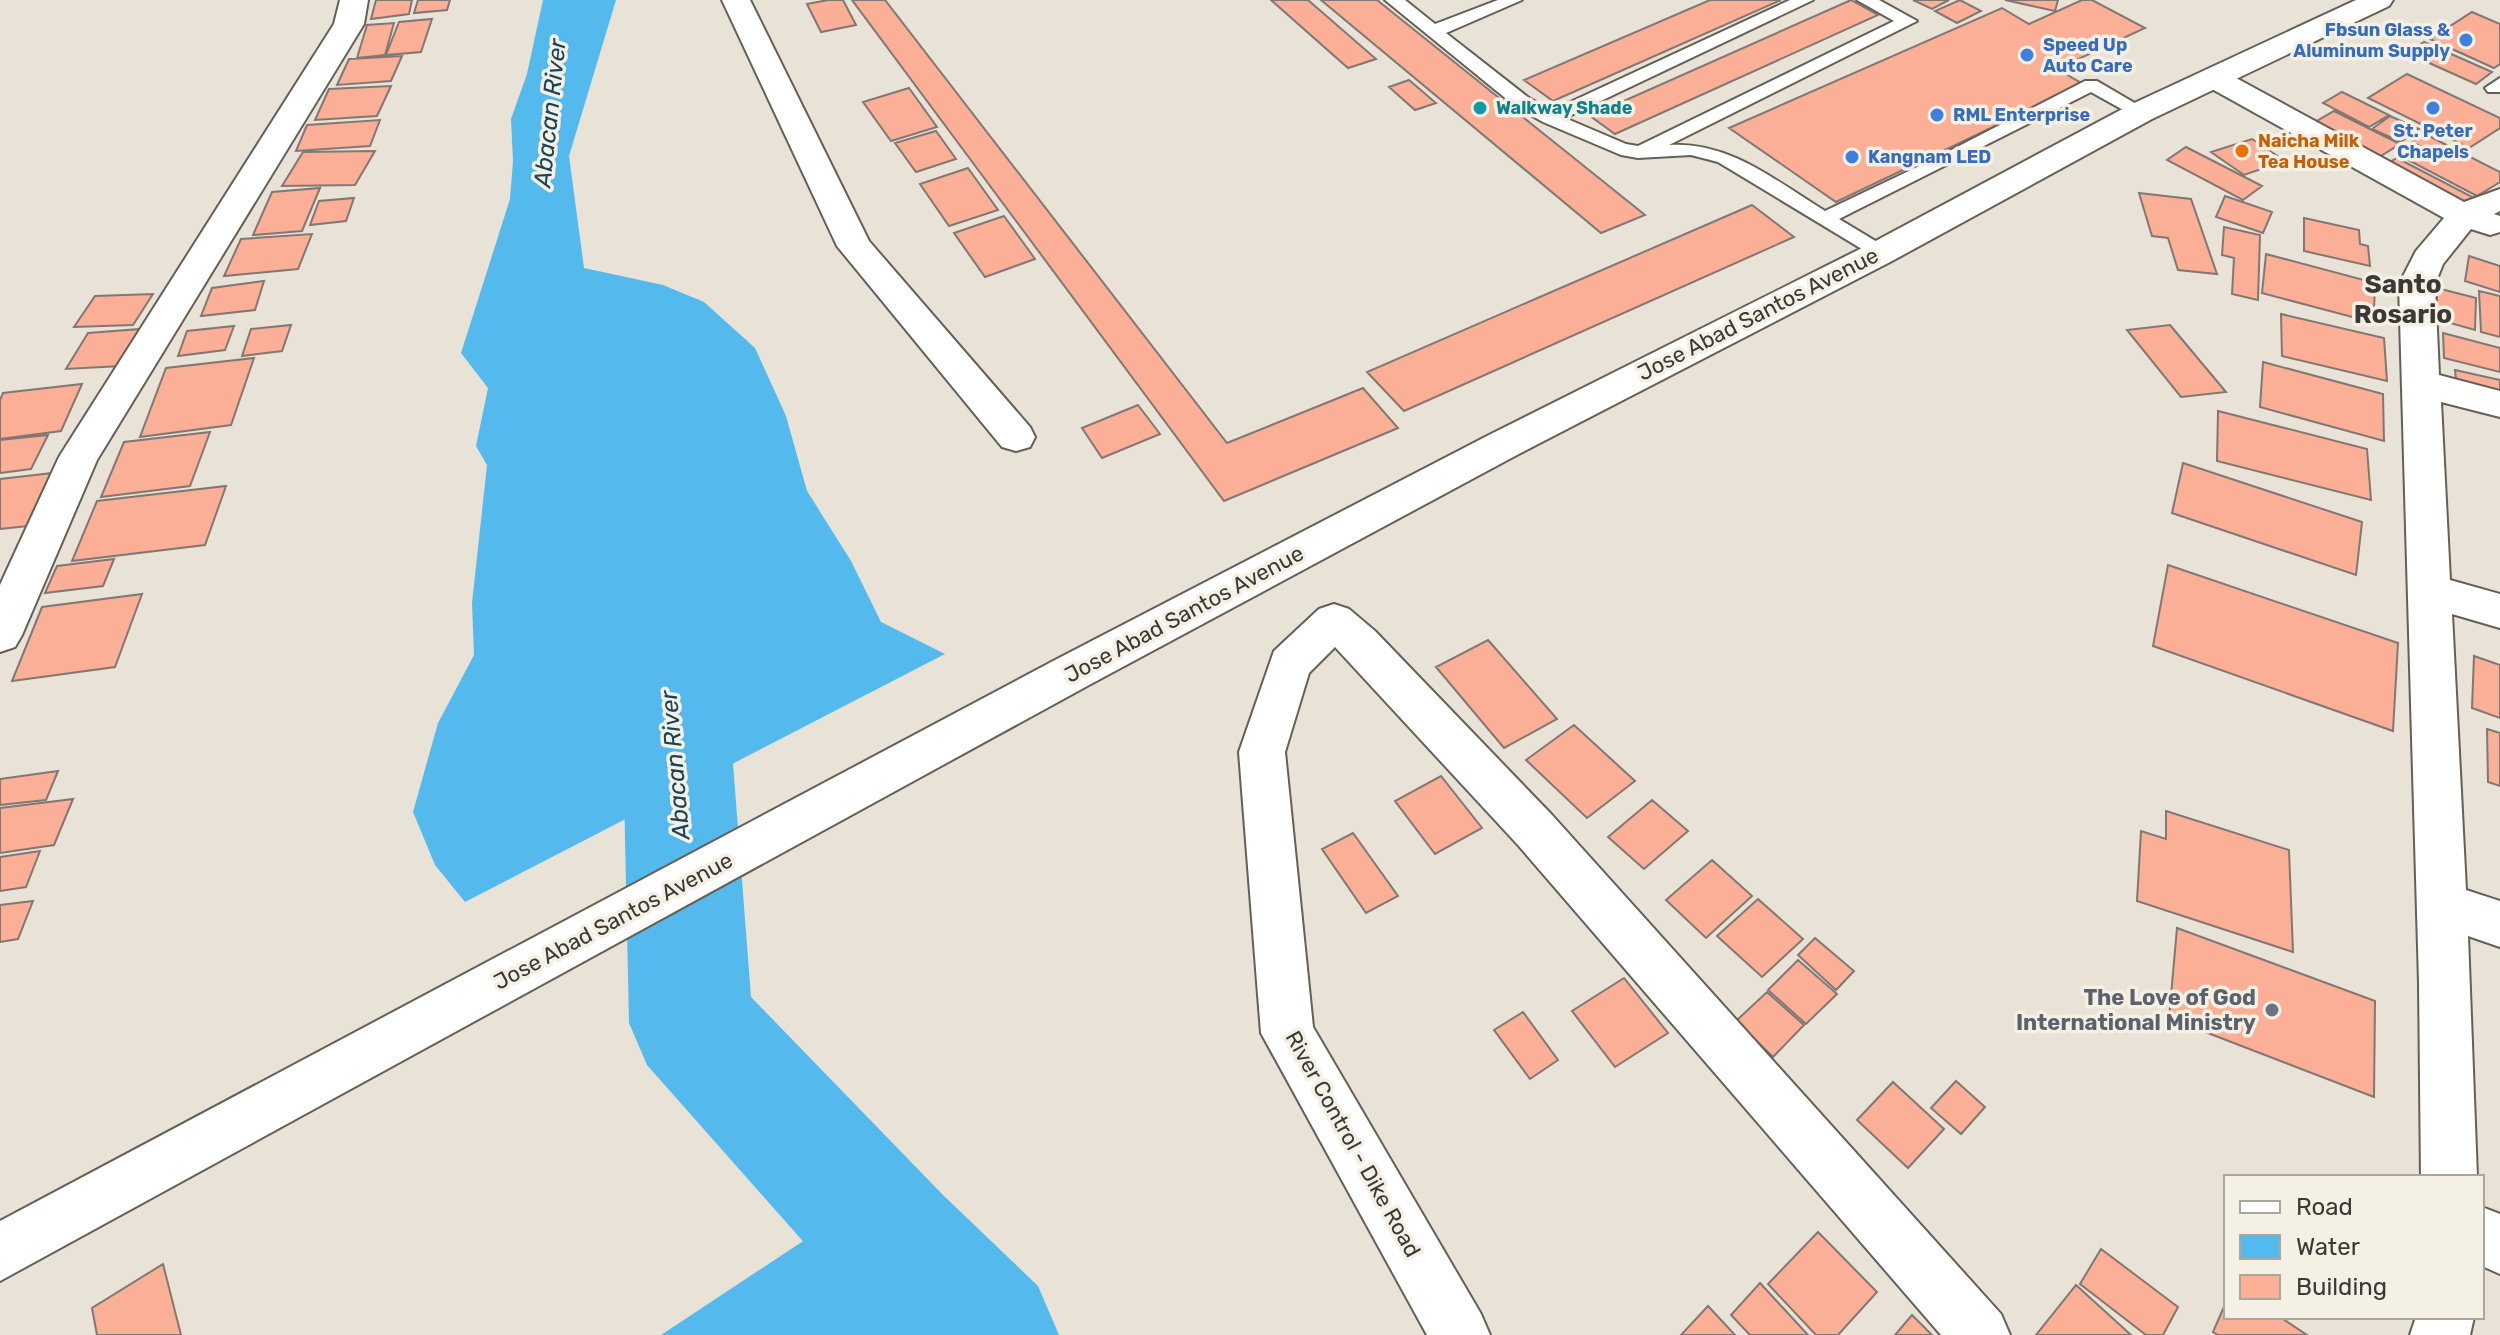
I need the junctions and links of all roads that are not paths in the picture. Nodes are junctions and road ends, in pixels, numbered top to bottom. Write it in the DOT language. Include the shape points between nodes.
graph roads {
  1 [pos="354,0"];
  2 [pos="736,0"];
  3 [pos="1394,0"];
  4 [pos="1513,0"];
  5 [pos="1804,0"];
  6 [pos="1866,0"];
  7 [pos="2379,0"];
  8 [pos="1434,31"];
  9 [pos="2214,78"];
  10 [pos="2141,112"];
  11 [pos="1550,118"];
  12 [pos="1638,152"];
  13 [pos="2488,214"];
  14 [pos="1826,218"];
  15 [pos="1880,253"];
  16 [pos="2421,384"];
  17 [pos="2500,404"];
  18 [pos="1016,437"];
  19 [pos="2428,591"];
  20 [pos="2500,611"];
  21 [pos="0,635"];
  22 [pos="2441,904"];
  23 [pos="2500,924"];
  24 [pos="2449,1175"];
  25 [pos="0,1252"];
  26 [pos="1460,1335"];
  27 [pos="1980,1335"];
  1 -- 21 [label="main road" via="349,24 79,457"];
  2 -- 18 [label="main road" via="854,246"];
  3 -- 8 [label="lane"];
  4 -- 8 [label="lane"];
  5 -- 11 [label="lane"];
  6 -- 12 [label="lane" via="1908,21"];
  7 -- 9 [label="main road, Jose Abad Santos Avenue"];
  8 -- 11 [label="lane"];
  9 -- 10 [label="main road, Jose Abad Santos Avenue"];
  9 -- 13 [label="main road"];
  10 -- 14 [label="lane" via="2091,85"];
  10 -- 15 [label="main road, Jose Abad Santos Avenue"];
  11 -- 12 [label="lane"];
  12 -- 14 [label="lane" via="1691,149 1725,158"];
  13 -- 16 [label="main road" via="2446,241 2428,259 2417,284"];
  14 -- 15 [label="lane"];
  15 -- 25 [label="main road, Jose Abad Santos Avenue" via="1045,687"];
  16 -- 17 [label="main road"];
  16 -- 19 [label="main road"];
  19 -- 20 [label="main road"];
  19 -- 22 [label="main road"];
  22 -- 23 [label="main road"];
  22 -- 24 [label="main road"];
  26 -- 27 [label="main road, River Control - Dike Road" via="1287,1033 1262,752 1290,664 1334,621 1535,830"];
}
